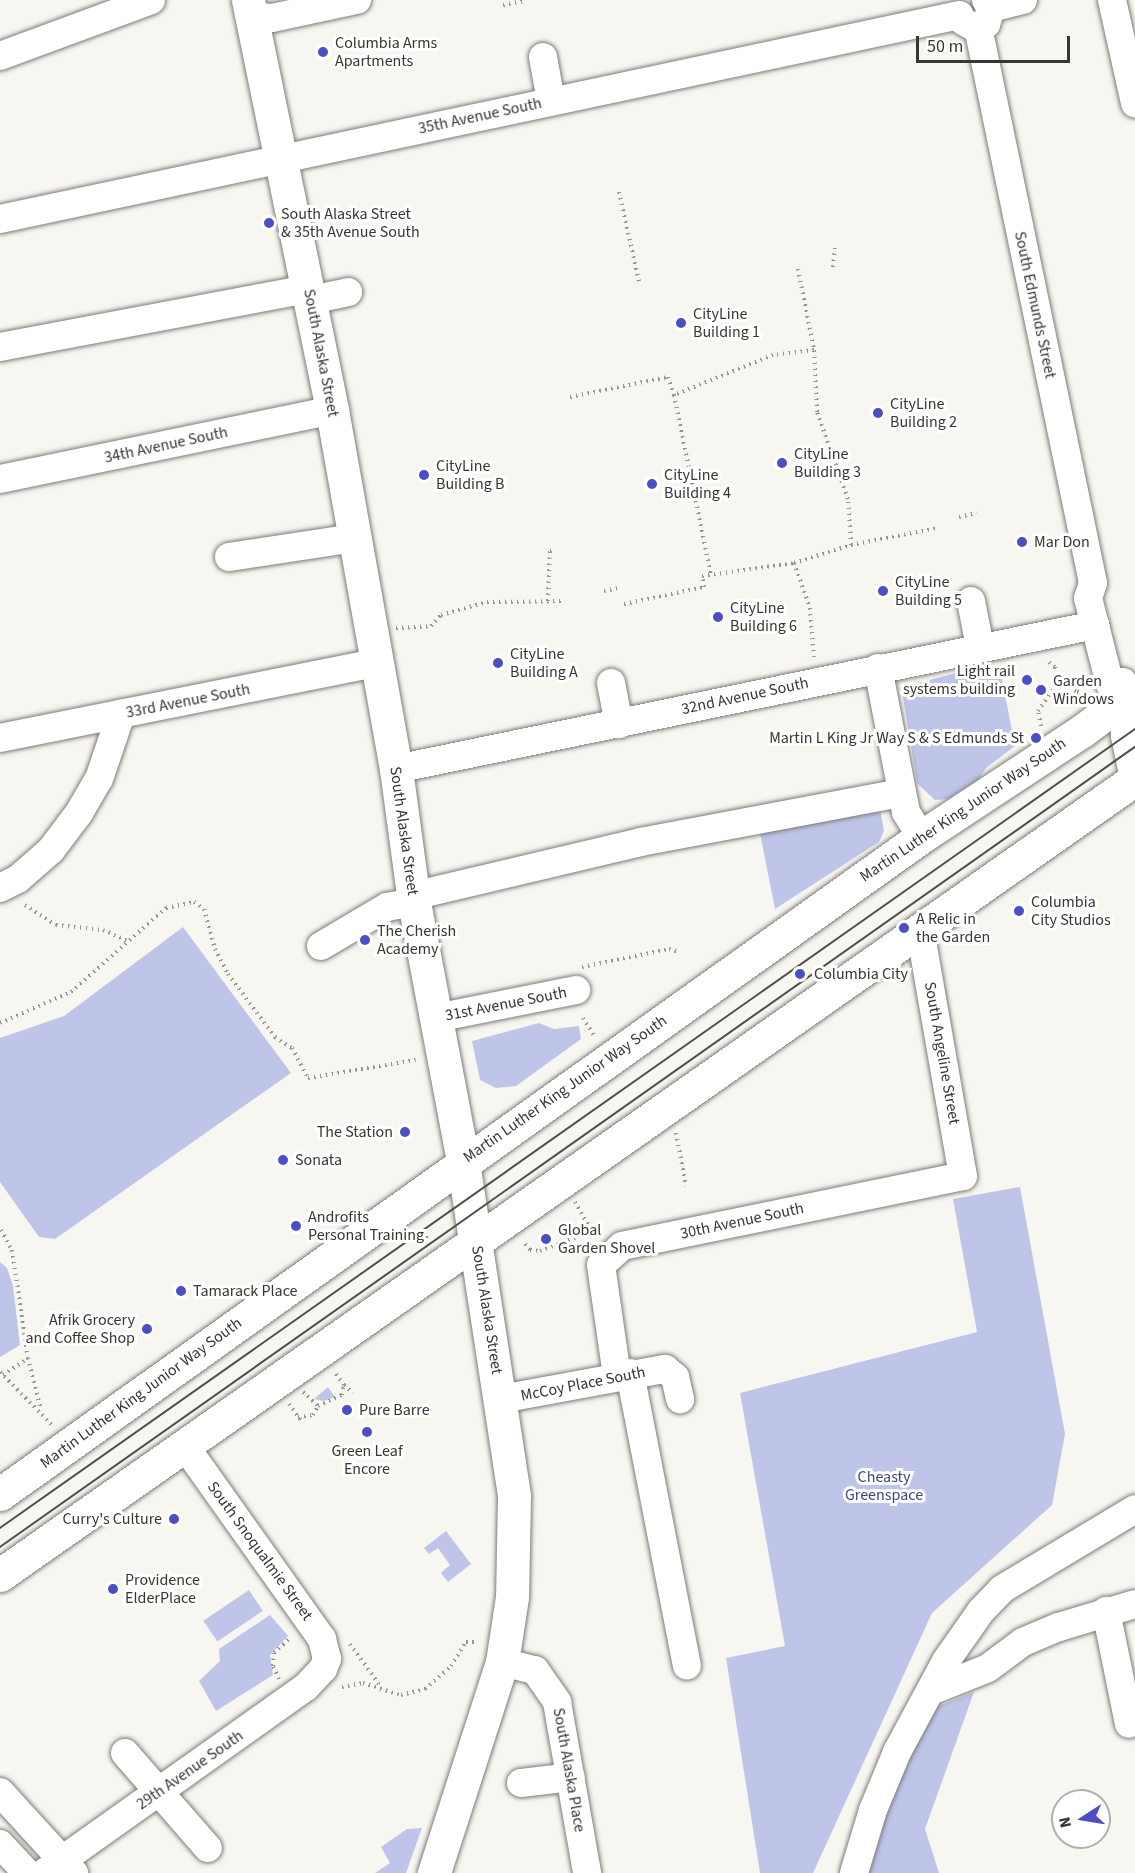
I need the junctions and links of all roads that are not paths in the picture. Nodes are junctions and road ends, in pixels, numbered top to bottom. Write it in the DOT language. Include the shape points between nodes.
graph roads {
  1 [pos="151,0"];
  2 [pos="357,0"];
  3 [pos="1023,0"];
  4 [pos="1112,0"];
  5 [pos="249,8"];
  6 [pos="976,10"];
  7 [pos="0,56"];
  8 [pos="543,57"];
  9 [pos="551,101"];
  10 [pos="1135,103"];
  11 [pos="281,159"];
  12 [pos="0,219"];
  13 [pos="348,292"];
  14 [pos="310,295"];
  15 [pos="0,347"];
  16 [pos="332,410"];
  17 [pos="0,478"];
  18 [pos="355,538"];
  19 [pos="229,557"];
  20 [pos="1093,583"];
  21 [pos="970,601"];
  22 [pos="1095,625"];
  23 [pos="980,647"];
  24 [pos="377,663"];
  25 [pos="878,668"];
  26 [pos="611,683"];
  27 [pos="1116,694"];
  28 [pos="121,714"];
  29 [pos="619,724"];
  30 [pos="0,738"];
  31 [pos="396,769"];
  32 [pos="1135,781"];
  33 [pos="901,793"];
  34 [pos="921,837"];
  35 [pos="0,888"];
  36 [pos="413,899"];
  37 [pos="920,930"];
  38 [pos="321,946"];
  39 [pos="579,979"];
  40 [pos="436,1018"];
  41 [pos="463,1162"];
  42 [pos="963,1176"];
  43 [pos="476,1243"];
  44 [pos="624,1374"];
  45 [pos="501,1399"];
  46 [pos="680,1399"];
  47 [pos="185,1446"];
  48 [pos="0,1494"];
  49 [pos="1135,1509"];
  50 [pos="0,1575"];
  51 [pos="1135,1604"];
  52 [pos="1106,1611"];
  53 [pos="338,1651"];
  54 [pos="502,1662"];
  55 [pos="687,1666"];
  56 [pos="931,1691"];
  57 [pos="1129,1724"];
  58 [pos="125,1753"];
  59 [pos="571,1777"];
  60 [pos="521,1783"];
  61 [pos="160,1791"];
  62 [pos="0,1792"];
  63 [pos="0,1844"];
  64 [pos="207,1848"];
  65 [pos="60,1869"];
  66 [pos="27,1873"];
  67 [pos="434,1873"];
  68 [pos="587,1873"];
  69 [pos="854,1873"];
  1 -- 7 [label="street"];
  2 -- 5 [label="street" via="272,18"];
  3 -- 6 [label="street, 35th Avenue South"];
  4 -- 10 [label="street"];
  5 -- 11 [label="main road, South Alaska Street"];
  6 -- 9 [label="street, 35th Avenue South"];
  6 -- 20 [label="street, South Edmunds Street"];
  8 -- 9 [label="street"];
  9 -- 11 [label="street, 35th Avenue South"];
  11 -- 12 [label="street, 35th Avenue South"];
  11 -- 14 [label="main road, South Alaska Street"];
  13 -- 14 [label="street"];
  14 -- 15 [label="street"];
  14 -- 16 [label="main road, South Alaska Street"];
  16 -- 17 [label="street, 34th Avenue South"];
  16 -- 18 [label="main road, South Alaska Street"];
  18 -- 19 [label="street"];
  18 -- 24 [label="main road, South Alaska Street"];
  20 -- 22 [label="street, South Edmunds Street" via="1088,598"];
  20 -- 27 [label="street, South Edmunds Street" via="1102,592 1123,675"];
  21 -- 23 [label="street"];
  22 -- 23 [label="street, 32nd Avenue South"];
  22 -- 27 [label="street, South Edmunds Street"];
  23 -- 25 [label="street, 32nd Avenue South"];
  24 -- 28 [label="street, 33rd Avenue South"];
  24 -- 31 [label="main road, South Alaska Street"];
  25 -- 29 [label="street, 32nd Avenue South"];
  25 -- 33 [label="street"];
  26 -- 29 [label="street"];
  27 -- 32 [label="street, South Edmunds Street"];
  27 -- 34 [label="main road, Martin Luther King Junior Way South" via="1082,731"];
  28 -- 30 [label="street, 33rd Avenue South"];
  28 -- 35 [label="street" via="99,779 78,813 51,850 18,879"];
  29 -- 31 [label="street, 32nd Avenue South"];
  31 -- 36 [label="main road, South Alaska Street"];
  32 -- 37 [label="main road"];
  33 -- 34 [label="street" via="906,812"];
  33 -- 36 [label="street" via="641,842"];
  34 -- 41 [label="main road, Martin Luther King Junior Way South"];
  36 -- 38 [label="street" via="387,907"];
  36 -- 40 [label="main road, South Alaska Street"];
  37 -- 42 [label="street, South Angeline Street"];
  37 -- 43 [label="main road"];
  39 -- 40 [label="street, 31st Avenue South"];
  40 -- 41 [label="main road, South Alaska Street"];
  41 -- 43 [label="main road, South Alaska Street"];
  41 -- 48 [label="main road, Martin Luther King Junior Way South"];
  42 -- 44 [label="street, 30th Avenue South" via="622,1246 602,1265"];
  43 -- 45 [label="main road, South Alaska Street"];
  43 -- 47 [label="main road"];
  44 -- 45 [label="street, McCoy Place South"];
  44 -- 46 [label="street, McCoy Place South" via="664,1369 675,1377"];
  44 -- 55 [label="street"];
  45 -- 54 [label="main road, South Alaska Street" via="513,1496 515,1558"];
  47 -- 50 [label="main road"];
  47 -- 53 [label="street, South Snoqualmie Street" via="318,1632"];
  49 -- 56 [label="street" via="1002,1589 946,1661"];
  51 -- 52 [label="street"];
  52 -- 56 [label="street" via="1023,1642 988,1668"];
  52 -- 57 [label="street"];
  53 -- 61 [label="street, 29th Avenue South" via="306,1687"];
  54 -- 59 [label="street, South Alaska Place" via="535,1670 557,1702"];
  54 -- 67 [label="main road, South Alaska Street"];
  56 -- 69 [label="street" via="897,1752 873,1810"];
  58 -- 61 [label="street"];
  59 -- 60 [label="street"];
  59 -- 68 [label="street, South Alaska Place"];
  61 -- 64 [label="street"];
  61 -- 65 [label="street, 29th Avenue South"];
  62 -- 65 [label="street"];
  63 -- 66 [label="street"];
}
